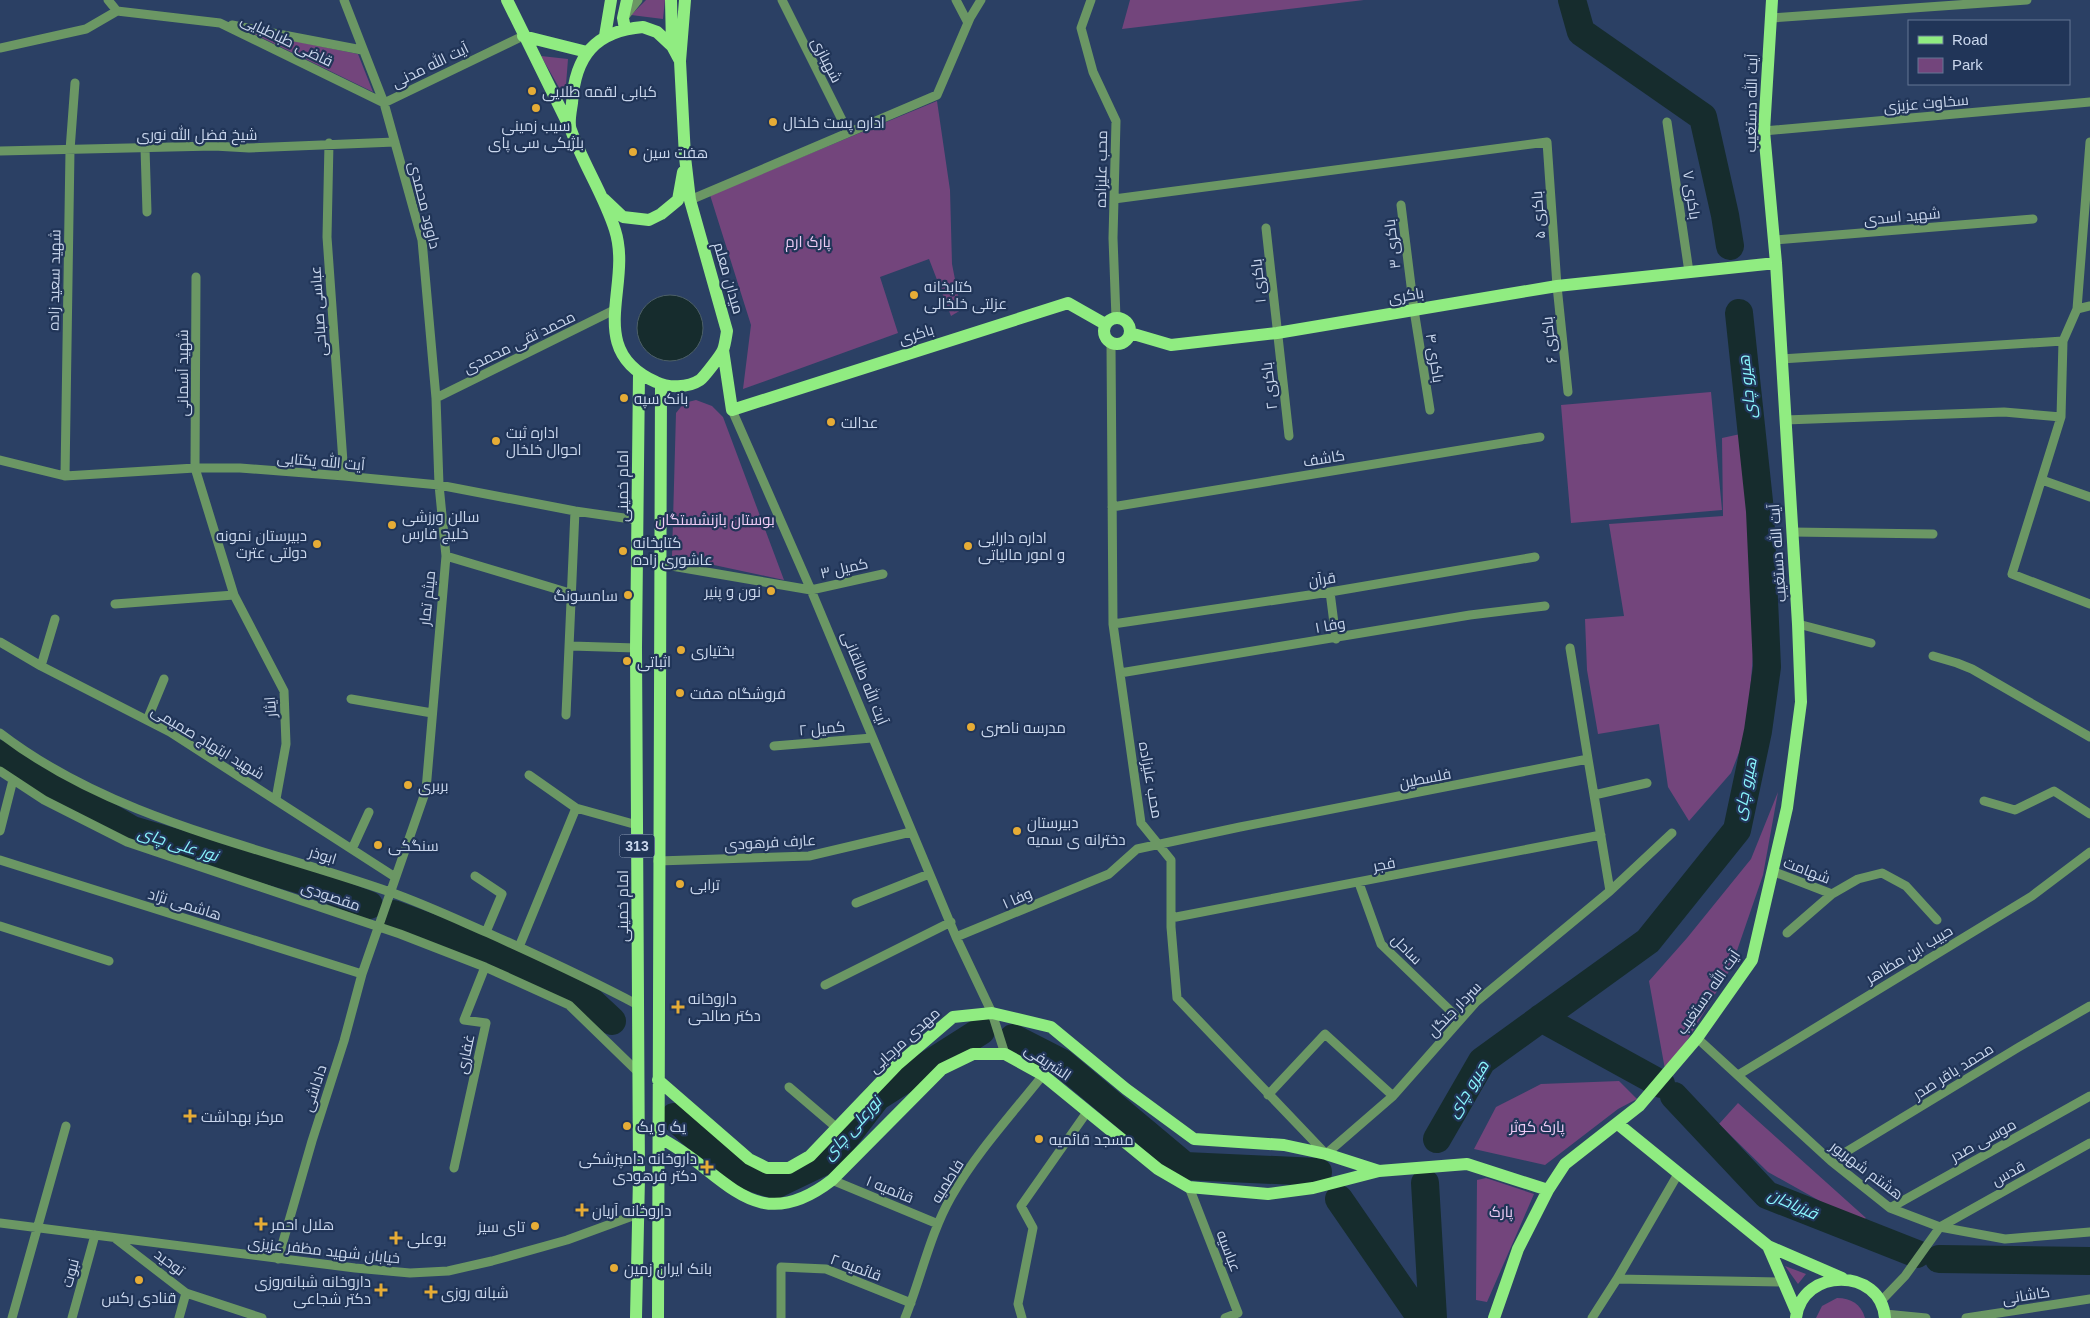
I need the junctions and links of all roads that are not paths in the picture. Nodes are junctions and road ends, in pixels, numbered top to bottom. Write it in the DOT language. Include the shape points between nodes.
graph roads {
  1 [pos="108,0"];
  2 [pos="344,0"];
  3 [pos="507,0"];
  4 [pos="611,0"];
  5 [pos="626,0"];
  6 [pos="638,0"];
  7 [pos="671,0"];
  8 [pos="685,0"];
  9 [pos="782,0"];
  10 [pos="956,0"];
  11 [pos="981,0"];
  12 [pos="1091,0"];
  13 [pos="1772,0"];
  14 [pos="2027,0"];
  15 [pos="117,11"];
  16 [pos="1771,18"];
  17 [pos="220,23"];
  18 [pos="624,23"];
  19 [pos="968,23"];
  20 [pos="523,36"];
  21 [pos="605,36"];
  22 [pos="672,46"];
  23 [pos="0,48"];
  24 [pos="362,50"];
  25 [pos="587,52"];
  26 [pos="680,61"];
  27 [pos="75,83"];
  28 [pos="2090,102"];
  29 [pos="384,103"];
  30 [pos="1668,122"];
  31 [pos="570,128"];
  32 [pos="1764,131"];
  33 [pos="848,132"];
  34 [pos="393,142"];
  35 [pos="2090,142"];
  36 [pos="329,143"];
  37 [pos="145,148"];
  38 [pos="70,150"];
  39 [pos="0,151"];
  40 [pos="685,157"];
  41 [pos="602,198"];
  42 [pos="1114,199"];
  43 [pos="690,200"];
  44 [pos="1402,205"];
  45 [pos="2088,207"];
  46 [pos="147,212"];
  47 [pos="2032,219"];
  48 [pos="1266,228"];
  49 [pos="1774,240"];
  50 [pos="1776,263"];
  51 [pos="1689,272"];
  52 [pos="196,277"];
  53 [pos="1557,286"];
  54 [pos="2090,306"];
  55 [pos="2077,309"];
  56 [pos="614,310"];
  57 [pos="1414,310"];
  58 [pos="1111,321"];
  59 [pos="1130,333"];
  60 [pos="1277,333"];
  61 [pos="2063,341"];
  62 [pos="1111,344"];
  63 [pos="723,350"];
  64 [pos="1781,359"];
  65 [pos="639,374"];
  66 [pos="661,384"];
  67 [pos="1568,392"];
  68 [pos="436,398"];
  69 [pos="732,410"];
  70 [pos="1430,410"];
  71 [pos="2060,417"];
  72 [pos="1785,420"];
  73 [pos="1289,436"];
  74 [pos="1540,438"];
  75 [pos="0,460"];
  76 [pos="195,468"];
  77 [pos="65,476"];
  78 [pos="344,476"];
  79 [pos="2042,480"];
  80 [pos="439,485"];
  81 [pos="2090,497"];
  82 [pos="1112,506"];
  83 [pos="575,511"];
  84 [pos="638,520"];
  85 [pos="1792,532"];
  86 [pos="1934,534"];
  87 [pos="446,556"];
  88 [pos="1535,557"];
  89 [pos="660,564"];
  90 [pos="883,574"];
  91 [pos="811,590"];
  92 [pos="1330,592"];
  93 [pos="573,594"];
  94 [pos="234,595"];
  95 [pos="115,604"];
  96 [pos="2090,604"];
  97 [pos="1545,606"];
  98 [pos="55,619"];
  99 [pos="1113,624"];
  100 [pos="1798,624"];
  101 [pos="1336,638"];
  102 [pos="0,642"];
  103 [pos="1871,643"];
  104 [pos="571,646"];
  105 [pos="636,648"];
  106 [pos="1570,648"];
  107 [pos="1933,656"];
  108 [pos="40,666"];
  109 [pos="1120,673"];
  110 [pos="164,679"];
  111 [pos="351,699"];
  112 [pos="432,713"];
  113 [pos="566,715"];
  114 [pos="147,720"];
  115 [pos="0,733"];
  116 [pos="2090,737"];
  117 [pos="872,738"];
  118 [pos="774,746"];
  119 [pos="1588,759"];
  120 [pos="0,771"];
  121 [pos="529,775"];
  122 [pos="12,780"];
  123 [pos="1647,783"];
  124 [pos="1594,796"];
  125 [pos="276,799"];
  126 [pos="1984,801"];
  127 [pos="576,808"];
  128 [pos="369,812"];
  129 [pos="2090,814"];
  130 [pos="637,824"];
  131 [pos="0,831"];
  132 [pos="911,832"];
  133 [pos="1672,833"];
  134 [pos="1601,835"];
  135 [pos="1159,845"];
  136 [pos="352,849"];
  137 [pos="1137,850"];
  138 [pos="2090,852"];
  139 [pos="0,860"];
  140 [pos="658,860"];
  141 [pos="1772,871"];
  142 [pos="929,874"];
  143 [pos="475,876"];
  144 [pos="395,877"];
  145 [pos="1359,883"];
  146 [pos="1610,891"];
  147 [pos="390,892"];
  148 [pos="1832,894"];
  149 [pos="856,903"];
  150 [pos="1171,918"];
  151 [pos="1937,920"];
  152 [pos="951,922"];
  153 [pos="0,926"];
  154 [pos="377,926"];
  155 [pos="486,932"];
  156 [pos="1787,933"];
  157 [pos="956,937"];
  158 [pos="519,947"];
  159 [pos="109,961"];
  160 [pos="485,967"];
  161 [pos="362,974"];
  162 [pos="825,985"];
  163 [pos="638,1004"];
  164 [pos="2090,1006"];
  165 [pos="992,1013"];
  166 [pos="1460,1020"];
  167 [pos="1697,1038"];
  168 [pos="1005,1054"];
  169 [pos="638,1072"];
  170 [pos="1043,1075"];
  171 [pos="1738,1075"];
  172 [pos="658,1080"];
  173 [pos="789,1088"];
  174 [pos="1268,1095"];
  175 [pos="1392,1096"];
  176 [pos="2090,1096"];
  177 [pos="1087,1112"];
  178 [pos="1618,1124"];
  179 [pos="66,1126"];
  180 [pos="837,1128"];
  181 [pos="660,1138"];
  182 [pos="2090,1143"];
  183 [pos="1326,1154"];
  184 [pos="1831,1161"];
  185 [pos="454,1168"];
  186 [pos="1379,1171"];
  187 [pos="1678,1174"];
  188 [pos="832,1180"];
  189 [pos="1189,1187"];
  190 [pos="1548,1190"];
  191 [pos="1890,1208"];
  192 [pos="638,1214"];
  193 [pos="0,1223"];
  194 [pos="938,1224"];
  195 [pos="1940,1227"];
  196 [pos="36,1228"];
  197 [pos="2090,1232"];
  198 [pos="95,1235"];
  199 [pos="115,1238"];
  200 [pos="1768,1246"];
  201 [pos="278,1259"];
  202 [pos="1842,1278"];
  203 [pos="1617,1279"];
  204 [pos="1784,1282"];
  205 [pos="186,1292"];
  206 [pos="2090,1299"];
  207 [pos="1881,1301"];
  208 [pos="911,1302"];
  209 [pos="1238,1315"];
  210 [pos="1797,1316"];
  211 [pos="1885,1316"];
  212 [pos="12,1318"];
  213 [pos="72,1318"];
  214 [pos="179,1318"];
  215 [pos="262,1318"];
  216 [pos="636,1318"];
  217 [pos="658,1318"];
  218 [pos="781,1318"];
  219 [pos="905,1318"];
  220 [pos="1022,1318"];
  221 [pos="1225,1318"];
  222 [pos="1494,1318"];
  223 [pos="1592,1318"];
  224 [pos="1926,1318"];
  225 [pos="1966,1318"];
  1 -- 15 [label="street"];
  2 -- 24 [label="street, داوود محمدی"];
  3 -- 20 [label="main road"];
  4 -- 21 [label="main road"];
  5 -- 18 [label="main road"];
  6 -- 18 [label="street"];
  7 -- 22 [label="main road"];
  8 -- 26 [label="main road"];
  9 -- 33 [label="street, شهبازی"];
  10 -- 19 [label="street"];
  11 -- 19 [label="street"];
  12 -- 42 [label="street, محب علیزاده" via="1081,28 1093,72 1116,121"];
  13 -- 16 [label="main road, آیت الله دستغیب"];
  14 -- 16 [label="street"];
  15 -- 17 [label="street, قاضی طباطبایی"];
  15 -- 23 [label="street" via="86,30"];
  16 -- 32 [label="main road, آیت الله دستغیب"];
  17 -- 24 [label="street"];
  17 -- 29 [label="street, قاضی طباطبایی"];
  18 -- 21 [label="main road, میدان معلم"];
  18 -- 22 [label="main road, میدان معلم" via="657,32"];
  19 -- 33 [label="street" via="937,95"];
  20 -- 25 [label="main road"];
  20 -- 29 [label="street, آیت الله مدنی"];
  20 -- 31 [label="main road"];
  21 -- 25 [label="main road, میدان معلم"];
  22 -- 26 [label="main road, میدان معلم"];
  24 -- 29 [label="street, داوود محمدی"];
  25 -- 31 [label="main road, میدان معلم" via="576,76"];
  26 -- 40 [label="main road, میدان معلم"];
  27 -- 38 [label="street, شهید سعید زاده"];
  28 -- 32 [label="street, سخاوت عزیزی"];
  29 -- 34 [label="street, داوود محمدی"];
  30 -- 51 [label="street, باکری ۷"];
  31 -- 41 [label="main road"];
  32 -- 49 [label="main road, آیت الله دستغیب"];
  33 -- 43 [label="street"];
  34 -- 36 [label="street, شیخ فضل الله نوری"];
  34 -- 68 [label="street, داوود محمدی" via="422,240"];
  35 -- 45 [label="street"];
  36 -- 37 [label="street, شیخ فضل الله نوری" via="249,148"];
  36 -- 78 [label="street, عباسی صباحی" via="327,237"];
  37 -- 38 [label="street, شیخ فضل الله نوری"];
  37 -- 46 [label="street"];
  38 -- 39 [label="street, شیخ فضل الله نوری"];
  38 -- 77 [label="street, شهید سعید زاده"];
  40 -- 41 [label="main road" via="678,200 662,214 649,220 624,217"];
  40 -- 43 [label="main road, میدان معلم"];
  41 -- 56 [label="main road" via="616,231 620,259"];
  42 -- 53 [label="street, باکری ۵" via="1547,142"];
  42 -- 58 [label="street, محب علیزاده"];
  43 -- 63 [label="main road, میدان معلم" via="727,332"];
  44 -- 57 [label="street, باکری ۳"];
  45 -- 55 [label="street"];
  47 -- 49 [label="street, شهید اسدی"];
  48 -- 60 [label="street, باکری ۱"];
  49 -- 50 [label="main road, آیت الله دستغیب"];
  50 -- 51 [label="main road, باکری"];
  50 -- 64 [label="main road, آیت الله دستغیب"];
  51 -- 53 [label="main road, باکری"];
  52 -- 76 [label="street, شهید آسمانی"];
  53 -- 57 [label="main road, باکری"];
  53 -- 67 [label="street, باکری ۶"];
  54 -- 55 [label="street"];
  55 -- 61 [label="street"];
  56 -- 65 [label="main road" via="615,332 623,354"];
  56 -- 68 [label="street, محمد تقی محمدی"];
  57 -- 60 [label="main road, باکری"];
  57 -- 70 [label="street, باکری ۴"];
  58 -- 59 [label="main road" via="1126,321"];
  58 -- 62 [label="main road" via="1103,332"];
  58 -- 69 [label="main road, باکری" via="1068,303"];
  59 -- 60 [label="main road, باکری" via="1171,345"];
  59 -- 62 [label="main road" via="1126,341"];
  60 -- 73 [label="street, باکری ۲"];
  61 -- 64 [label="street"];
  61 -- 71 [label="street"];
  62 -- 82 [label="street, محب علیزاده"];
  63 -- 66 [label="main road" via="700,380 679,386"];
  63 -- 69 [label="main road, آیت الله طالقانی"];
  64 -- 72 [label="main road, آیت الله دستغیب"];
  65 -- 66 [label="main road"];
  65 -- 84 [label="main road, امام خمینی / 313"];
  66 -- 89 [label="main road, 313"];
  68 -- 80 [label="street, داوود محمدی"];
  69 -- 91 [label="street, آیت الله طالقانی"];
  71 -- 72 [label="street" via="2004,412"];
  71 -- 79 [label="street"];
  72 -- 85 [label="main road, آیت الله دستغیب"];
  74 -- 82 [label="street, کاشف"];
  75 -- 77 [label="street, آیت الله یکتایی"];
  76 -- 77 [label="street, آیت الله یکتایی"];
  76 -- 78 [label="street, آیت الله یکتایی"];
  76 -- 94 [label="street, ایثار"];
  78 -- 80 [label="street, آیت الله یکتایی"];
  79 -- 81 [label="street"];
  79 -- 96 [label="street" via="2012,574"];
  80 -- 83 [label="street, آیت الله یکتایی"];
  80 -- 87 [label="street, میثم تمار"];
  82 -- 99 [label="street, محب علیزاده"];
  83 -- 84 [label="street, آیت الله یکتایی"];
  83 -- 93 [label="street"];
  84 -- 105 [label="main road, امام خمینی / 313"];
  85 -- 86 [label="street"];
  85 -- 100 [label="main road, آیت الله دستغیب"];
  87 -- 93 [label="street"];
  87 -- 112 [label="street, میثم تمار"];
  88 -- 92 [label="street, قرآن"];
  89 -- 91 [label="street"];
  89 -- 140 [label="main road, 313"];
  90 -- 91 [label="street, کمیل ۳"];
  91 -- 117 [label="street, آیت الله طالقانی"];
  92 -- 99 [label="street, قرآن"];
  92 -- 101 [label="street"];
  93 -- 104 [label="street"];
  94 -- 95 [label="street"];
  94 -- 125 [label="street, ایثار" via="284,691 286,744"];
  97 -- 101 [label="street, وفا ۱"];
  98 -- 108 [label="street"];
  99 -- 109 [label="street, محب علیزاده"];
  100 -- 103 [label="street"];
  100 -- 141 [label="main road, آیت الله دستغیب" via="1801,702 1787,808"];
  101 -- 109 [label="street, وفا ۱"];
  102 -- 108 [label="street, شهید ابتهاج صمیمی"];
  104 -- 105 [label="street"];
  104 -- 113 [label="street"];
  105 -- 130 [label="main road, امام خمینی / 313"];
  106 -- 119 [label="street"];
  107 -- 116 [label="street" via="1972,670"];
  108 -- 114 [label="street, شهید ابتهاج صمیمی"];
  109 -- 135 [label="street, محب علیزاده" via="1141,823"];
  110 -- 114 [label="street"];
  111 -- 112 [label="street"];
  112 -- 144 [label="street, میثم تمار" via="426,790"];
  114 -- 125 [label="street, شهید ابتهاج صمیمی"];
  115 -- 147 [label="street, ابوذر" via="84,787 197,831"];
  117 -- 118 [label="street, کمیل ۲"];
  117 -- 132 [label="street, آیت الله طالقانی"];
  119 -- 124 [label="street"];
  119 -- 135 [label="street, فلسطین"];
  120 -- 122 [label="street, مقصودی"];
  121 -- 127 [label="street"];
  122 -- 131 [label="street"];
  122 -- 154 [label="street, مقصودی" via="127,842"];
  123 -- 124 [label="street"];
  124 -- 134 [label="street"];
  125 -- 136 [label="street, شهید ابتهاج صمیمی"];
  126 -- 129 [label="street" via="2016,810 2054,791"];
  127 -- 130 [label="street"];
  127 -- 158 [label="street"];
  128 -- 136 [label="street"];
  130 -- 163 [label="main road, امام خمینی / 313"];
  132 -- 140 [label="street, عارف فرهودی" via="809,856"];
  132 -- 142 [label="street, آیت الله طالقانی"];
  133 -- 146 [label="street, سردار جنگل"];
  134 -- 145 [label="street, فجر"];
  134 -- 146 [label="street"];
  135 -- 137 [label="street, فلسطین"];
  135 -- 150 [label="street, محب علیزاده" via="1171,860"];
  136 -- 144 [label="street, شهید ابتهاج صمیمی"];
  137 -- 157 [label="street, وفا ۱" via="1109,874"];
  138 -- 171 [label="street, حبیب ابن مظاهر" via="2032,896"];
  139 -- 161 [label="street, هاشمی نژاد"];
  140 -- 172 [label="main road, 313"];
  141 -- 148 [label="street, شهامت"];
  141 -- 167 [label="main road, آیت الله دستغیب" via="1752,960"];
  142 -- 149 [label="street"];
  142 -- 152 [label="street, آیت الله طالقانی"];
  143 -- 155 [label="street" via="502,894"];
  144 -- 147 [label="street, میثم تمار"];
  145 -- 150 [label="street, فجر"];
  145 -- 166 [label="street, ساحل" via="1381,944"];
  146 -- 166 [label="street, سردار جنگل" via="1476,1002"];
  147 -- 154 [label="street, میثم تمار"];
  147 -- 155 [label="street, ابوذر"];
  148 -- 151 [label="street, شهامت" via="1858,879 1882,873 1906,886"];
  148 -- 156 [label="street, شهامت"];
  150 -- 174 [label="street, محب علیزاده" via="1177,998"];
  152 -- 157 [label="street, آیت الله طالقانی"];
  152 -- 162 [label="street"];
  153 -- 159 [label="street"];
  154 -- 160 [label="street, مقصودی"];
  154 -- 161 [label="street, داداشی"];
  155 -- 158 [label="street, ابوذر"];
  157 -- 165 [label="street, آیت الله طالقانی"];
  158 -- 163 [label="street, ابوذر"];
  160 -- 169 [label="street, مقصودی" via="569,1005"];
  160 -- 185 [label="street, غفاری" via="464,1020 486,1023"];
  161 -- 201 [label="street, داداشی"];
  163 -- 169 [label="main road, امام خمینی / 313"];
  164 -- 184 [label="street, محمد باقر صدر"];
  165 -- 168 [label="street, آیت الله طالقانی"];
  165 -- 180 [label="main road, مهدی مرجایی" via="953,1017 897,1065"];
  165 -- 183 [label="main road, مهدی مرجایی" via="1051,1026 1126,1090 1194,1139 1284,1145"];
  166 -- 175 [label="street, سردار جنگل"];
  167 -- 171 [label="street, هشتم شهریور"];
  167 -- 178 [label="main road, آیت الله دستغیب" via="1639,1106"];
  168 -- 170 [label="main road, الشریفی"];
  168 -- 188 [label="main road, الشریفی" via="973,1054 942,1069"];
  169 -- 192 [label="main road, امام خمینی / 313"];
  170 -- 177 [label="main road, الشریفی"];
  170 -- 194 [label="street, فاطمیه" via="988,1144 952,1196"];
  171 -- 184 [label="street, هشتم شهریور"];
  172 -- 180 [label="main road, مهدی مرجایی" via="749,1160 767,1168 789,1168 810,1156"];
  172 -- 181 [label="main road, 313"];
  173 -- 180 [label="street"];
  174 -- 175 [label="street" via="1324,1034"];
  174 -- 183 [label="street, محب علیزاده"];
  175 -- 183 [label="street, سردار جنگل"];
  176 -- 191 [label="street, موسی صدر"];
  177 -- 189 [label="main road, الشریفی" via="1158,1169"];
  177 -- 220 [label="street" via="1021,1206 1033,1228 1018,1304"];
  178 -- 187 [label="main road"];
  178 -- 190 [label="main road" via="1565,1164"];
  179 -- 196 [label="street"];
  181 -- 188 [label="main road, الشریفی" via="681,1148 742,1196 765,1204 794,1202 815,1193"];
  181 -- 217 [label="main road, 313"];
  182 -- 195 [label="street, قدس"];
  183 -- 186 [label="main road, مهدی مرجایی"];
  184 -- 191 [label="street, هشتم شهریور"];
  186 -- 189 [label="main road, الشریفی" via="1313,1188 1268,1194"];
  186 -- 190 [label="main road" via="1467,1164"];
  187 -- 200 [label="main road"];
  187 -- 203 [label="street"];
  188 -- 194 [label="street, قائمیه ۱"];
  189 -- 209 [label="street, عباسیه"];
  190 -- 222 [label="main road" via="1518,1249"];
  191 -- 195 [label="street, هشتم شهریور"];
  192 -- 201 [label="street, خیابان شهید مظفر عزیزی" via="567,1240 448,1271 410,1273"];
  192 -- 216 [label="main road, امام خمینی / 313"];
  193 -- 196 [label="street, خیابان شهید مظفر عزیزی"];
  194 -- 208 [label="street, فاطمیه"];
  195 -- 197 [label="street, هشتم شهریور" via="2005,1239"];
  195 -- 207 [label="street" via="1905,1276"];
  196 -- 198 [label="street, خیابان شهید مظفر عزیزی"];
  196 -- 212 [label="street"];
  198 -- 199 [label="street, خیابان شهید مظفر عزیزی"];
  198 -- 213 [label="street, نبوت"];
  199 -- 201 [label="street, خیابان شهید مظفر عزیزی"];
  199 -- 205 [label="street, توحید"];
  200 -- 202 [label="main road"];
  200 -- 204 [label="main road"];
  202 -- 207 [label="main road" via="1863,1285"];
  202 -- 210 [label="main road" via="1813,1288 1803,1299"];
  203 -- 204 [label="street"];
  203 -- 223 [label="street"];
  204 -- 210 [label="main road"];
  205 -- 214 [label="street, توحید"];
  205 -- 215 [label="street"];
  206 -- 225 [label="street, کاشانی"];
  207 -- 211 [label="main road"];
  208 -- 218 [label="street, قائمیه ۲" via="826,1268 781,1267"];
  208 -- 219 [label="street, فاطمیه"];
  209 -- 221 [label="street, عباسیه"];
  211 -- 224 [label="street"];
}
